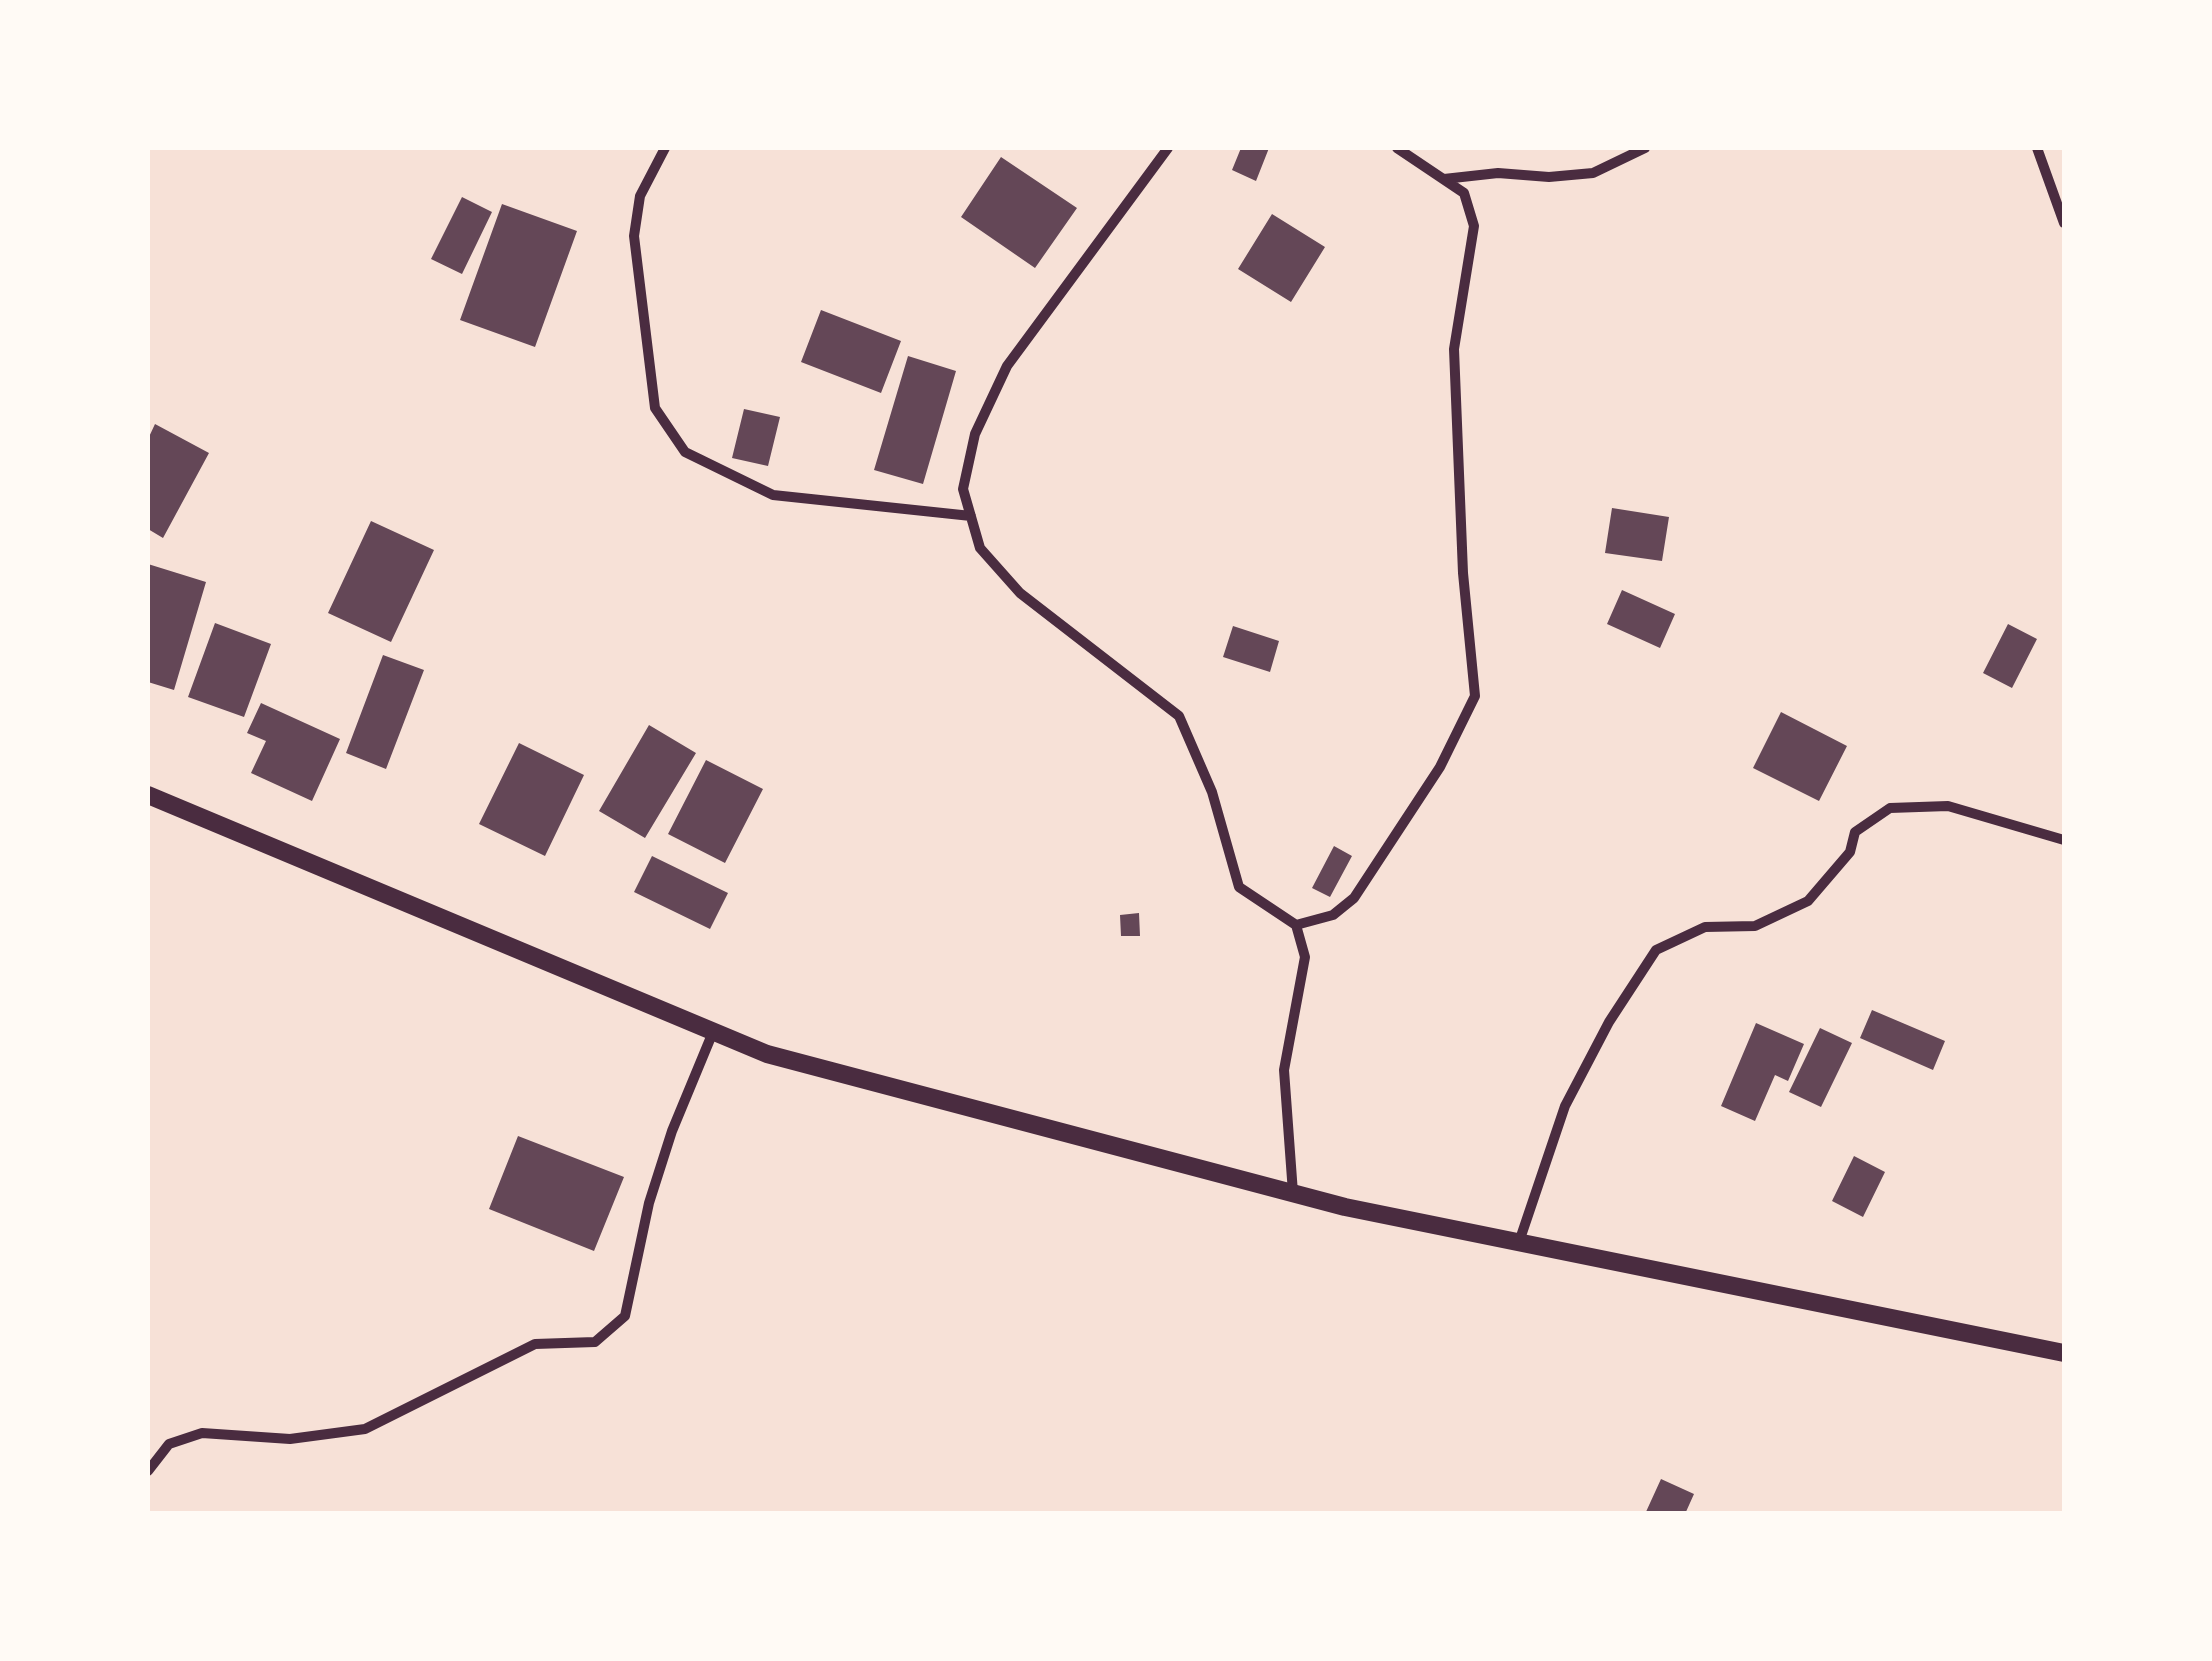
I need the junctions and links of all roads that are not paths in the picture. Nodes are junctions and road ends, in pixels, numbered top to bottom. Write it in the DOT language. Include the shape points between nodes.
graph roads {
  1 [pos="665,148"];
  2 [pos="1168,148"];
  3 [pos="1398,148"];
  4 [pos="1645,148"];
  5 [pos="2037,148"];
  6 [pos="1444,180"];
  7 [pos="2064,223"];
  8 [pos="972,516"];
  9 [pos="148,796"];
  10 [pos="2064,840"];
  11 [pos="1296,925"];
  12 [pos="713,1032"];
  13 [pos="1293,1193"];
  14 [pos="1519,1242"];
  15 [pos="2064,1353"];
  16 [pos="148,1470"];
  1 -- 8 [label="street" via="640,196 634,236 655,408 685,452 773,495"];
  2 -- 8 [label="street" via="1007,366 975,434 963,489"];
  3 -- 6 [label="street"];
  4 -- 6 [label="street" via="1593,173"];
  5 -- 7 [label="street"];
  6 -- 11 [label="street" via="1464,194 1474,226 1454,349 1475,696 1440,767 1354,898 1333,915"];
  8 -- 11 [label="street" via="980,548 1020,593 1179,716 1212,792 1239,887"];
  9 -- 12 [label="street"];
  10 -- 14 [label="street" via="1948,806 1890,808 1856,832 1850,852 1808,901 1755,926 1705,927 1656,950 1564,1106"];
  11 -- 13 [label="street" via="1305,957 1284,1070"];
  12 -- 13 [label="street" via="767,1054"];
  12 -- 16 [label="street" via="655,1185 625,1316 596,1342 535,1344 365,1429 290,1439 202,1433 169,1444"];
  13 -- 14 [label="street"];
  14 -- 15 [label="street"];
}
